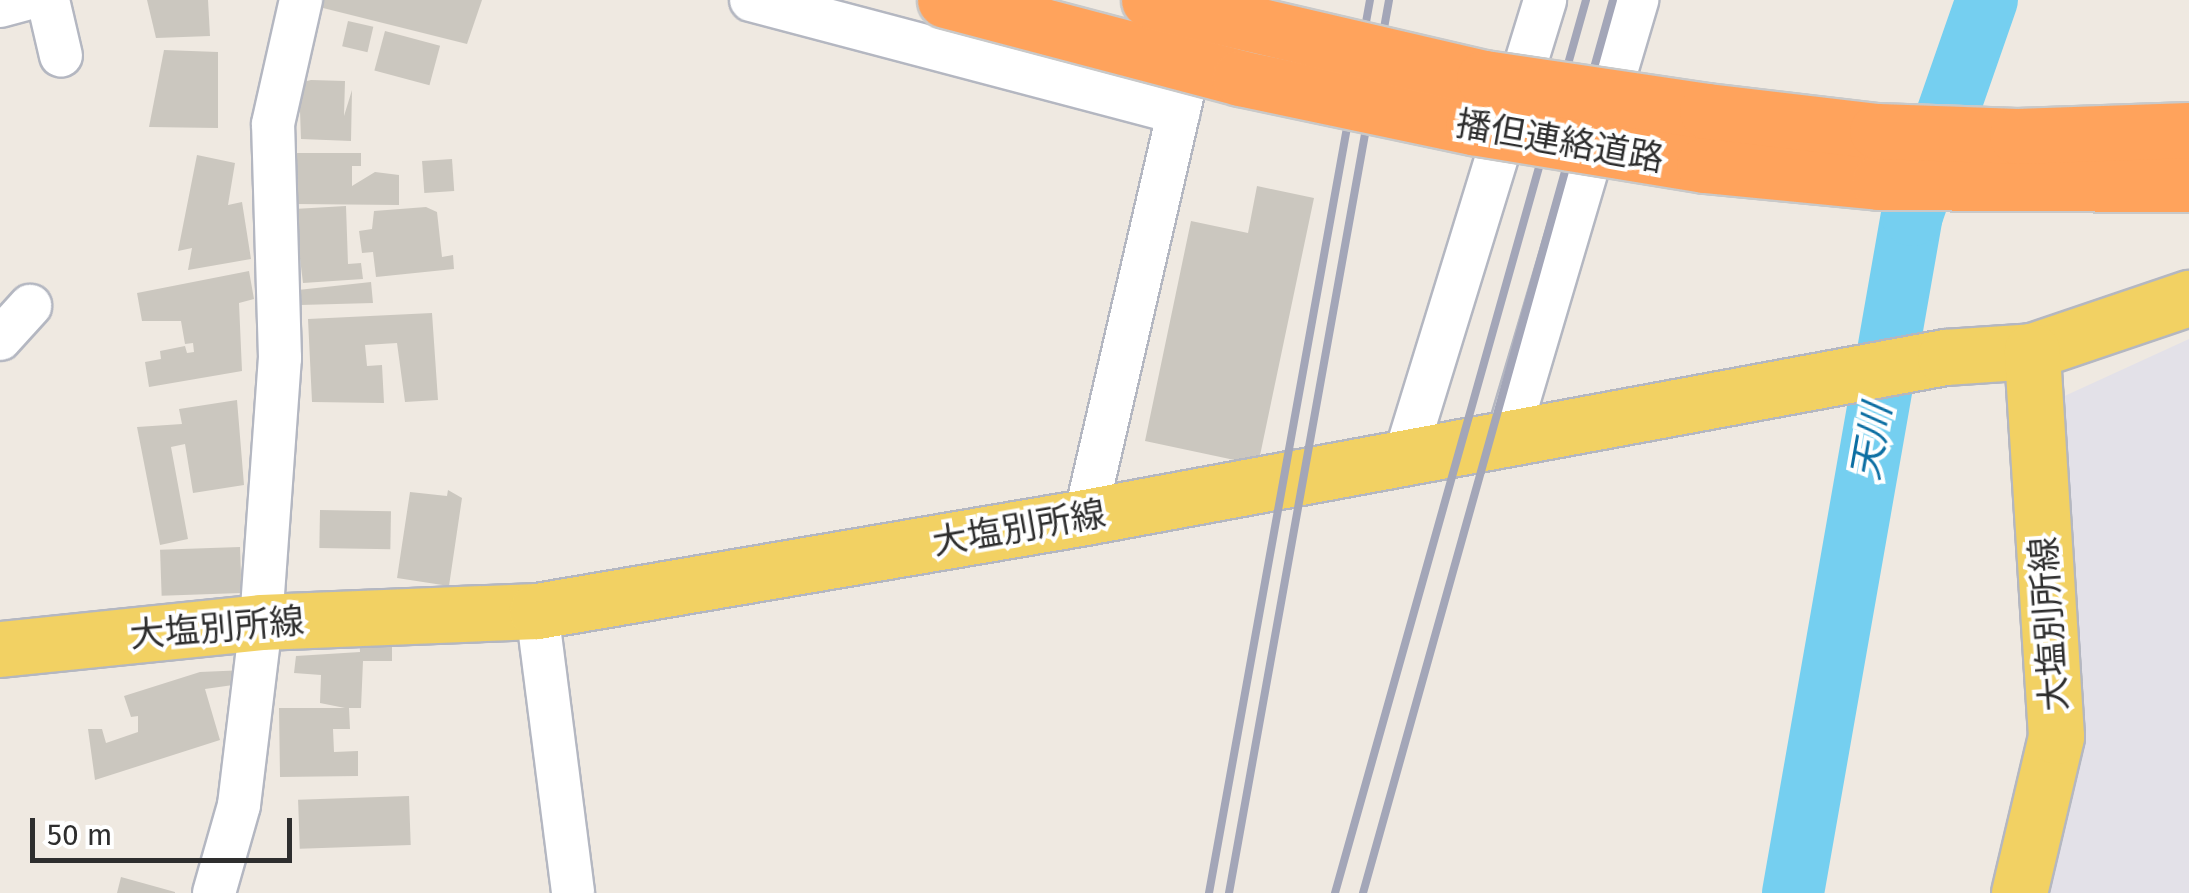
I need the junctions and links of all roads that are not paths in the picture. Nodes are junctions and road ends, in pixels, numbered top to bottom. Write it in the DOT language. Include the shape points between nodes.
graph roads {
  1 [pos="23,0"];
  2 [pos="48,0"];
  3 [pos="301,0"];
  4 [pos="751,0"];
  5 [pos="945,0"];
  6 [pos="1148,0"];
  7 [pos="1204,0"];
  8 [pos="1545,0"];
  9 [pos="1638,0"];
  10 [pos="0,6"];
  11 [pos="61,56"];
  12 [pos="1178,113"];
  13 [pos="2189,130"];
  14 [pos="2189,184"];
  15 [pos="2189,298"];
  16 [pos="30,306"];
  17 [pos="0,340"];
  18 [pos="2032,351"];
  19 [pos="1507,440"];
  20 [pos="1404,459"];
  21 [pos="1085,517"];
  22 [pos="537,611"];
  23 [pos="261,622"];
  24 [pos="0,648"];
  25 [pos="214,893"];
  26 [pos="573,893"];
  27 [pos="2019,893"];
  1 -- 10 [label="street"];
  2 -- 11 [label="street"];
  3 -- 23 [label="street" via="273,124 280,358"];
  4 -- 12 [label="street"];
  5 -- 14 [label="highway, 播但連絡道路, bridge" via="1260,82 1473,127 1704,165 1917,184"];
  6 -- 13 [label="highway, 播但連絡道路, bridge" via="1484,78 1707,111 1877,131 2017,136"];
  7 -- 12 [label="street"];
  8 -- 20 [label="street"];
  9 -- 19 [label="street"];
  12 -- 21 [label="street"];
  15 -- 18 [label="main road, 大塩別所線"];
  16 -- 17 [label="street"];
  18 -- 19 [label="main road, 大塩別所線" via="1945,357"];
  18 -- 27 [label="main road, 大塩別所線" via="2056,736"];
  19 -- 20 [label="main road, 大塩別所線"];
  20 -- 21 [label="main road, 大塩別所線"];
  21 -- 22 [label="main road, 大塩別所線"];
  22 -- 23 [label="main road, 大塩別所線"];
  22 -- 26 [label="street"];
  23 -- 24 [label="main road, 大塩別所線"];
  23 -- 25 [label="street" via="239,805"];
}
